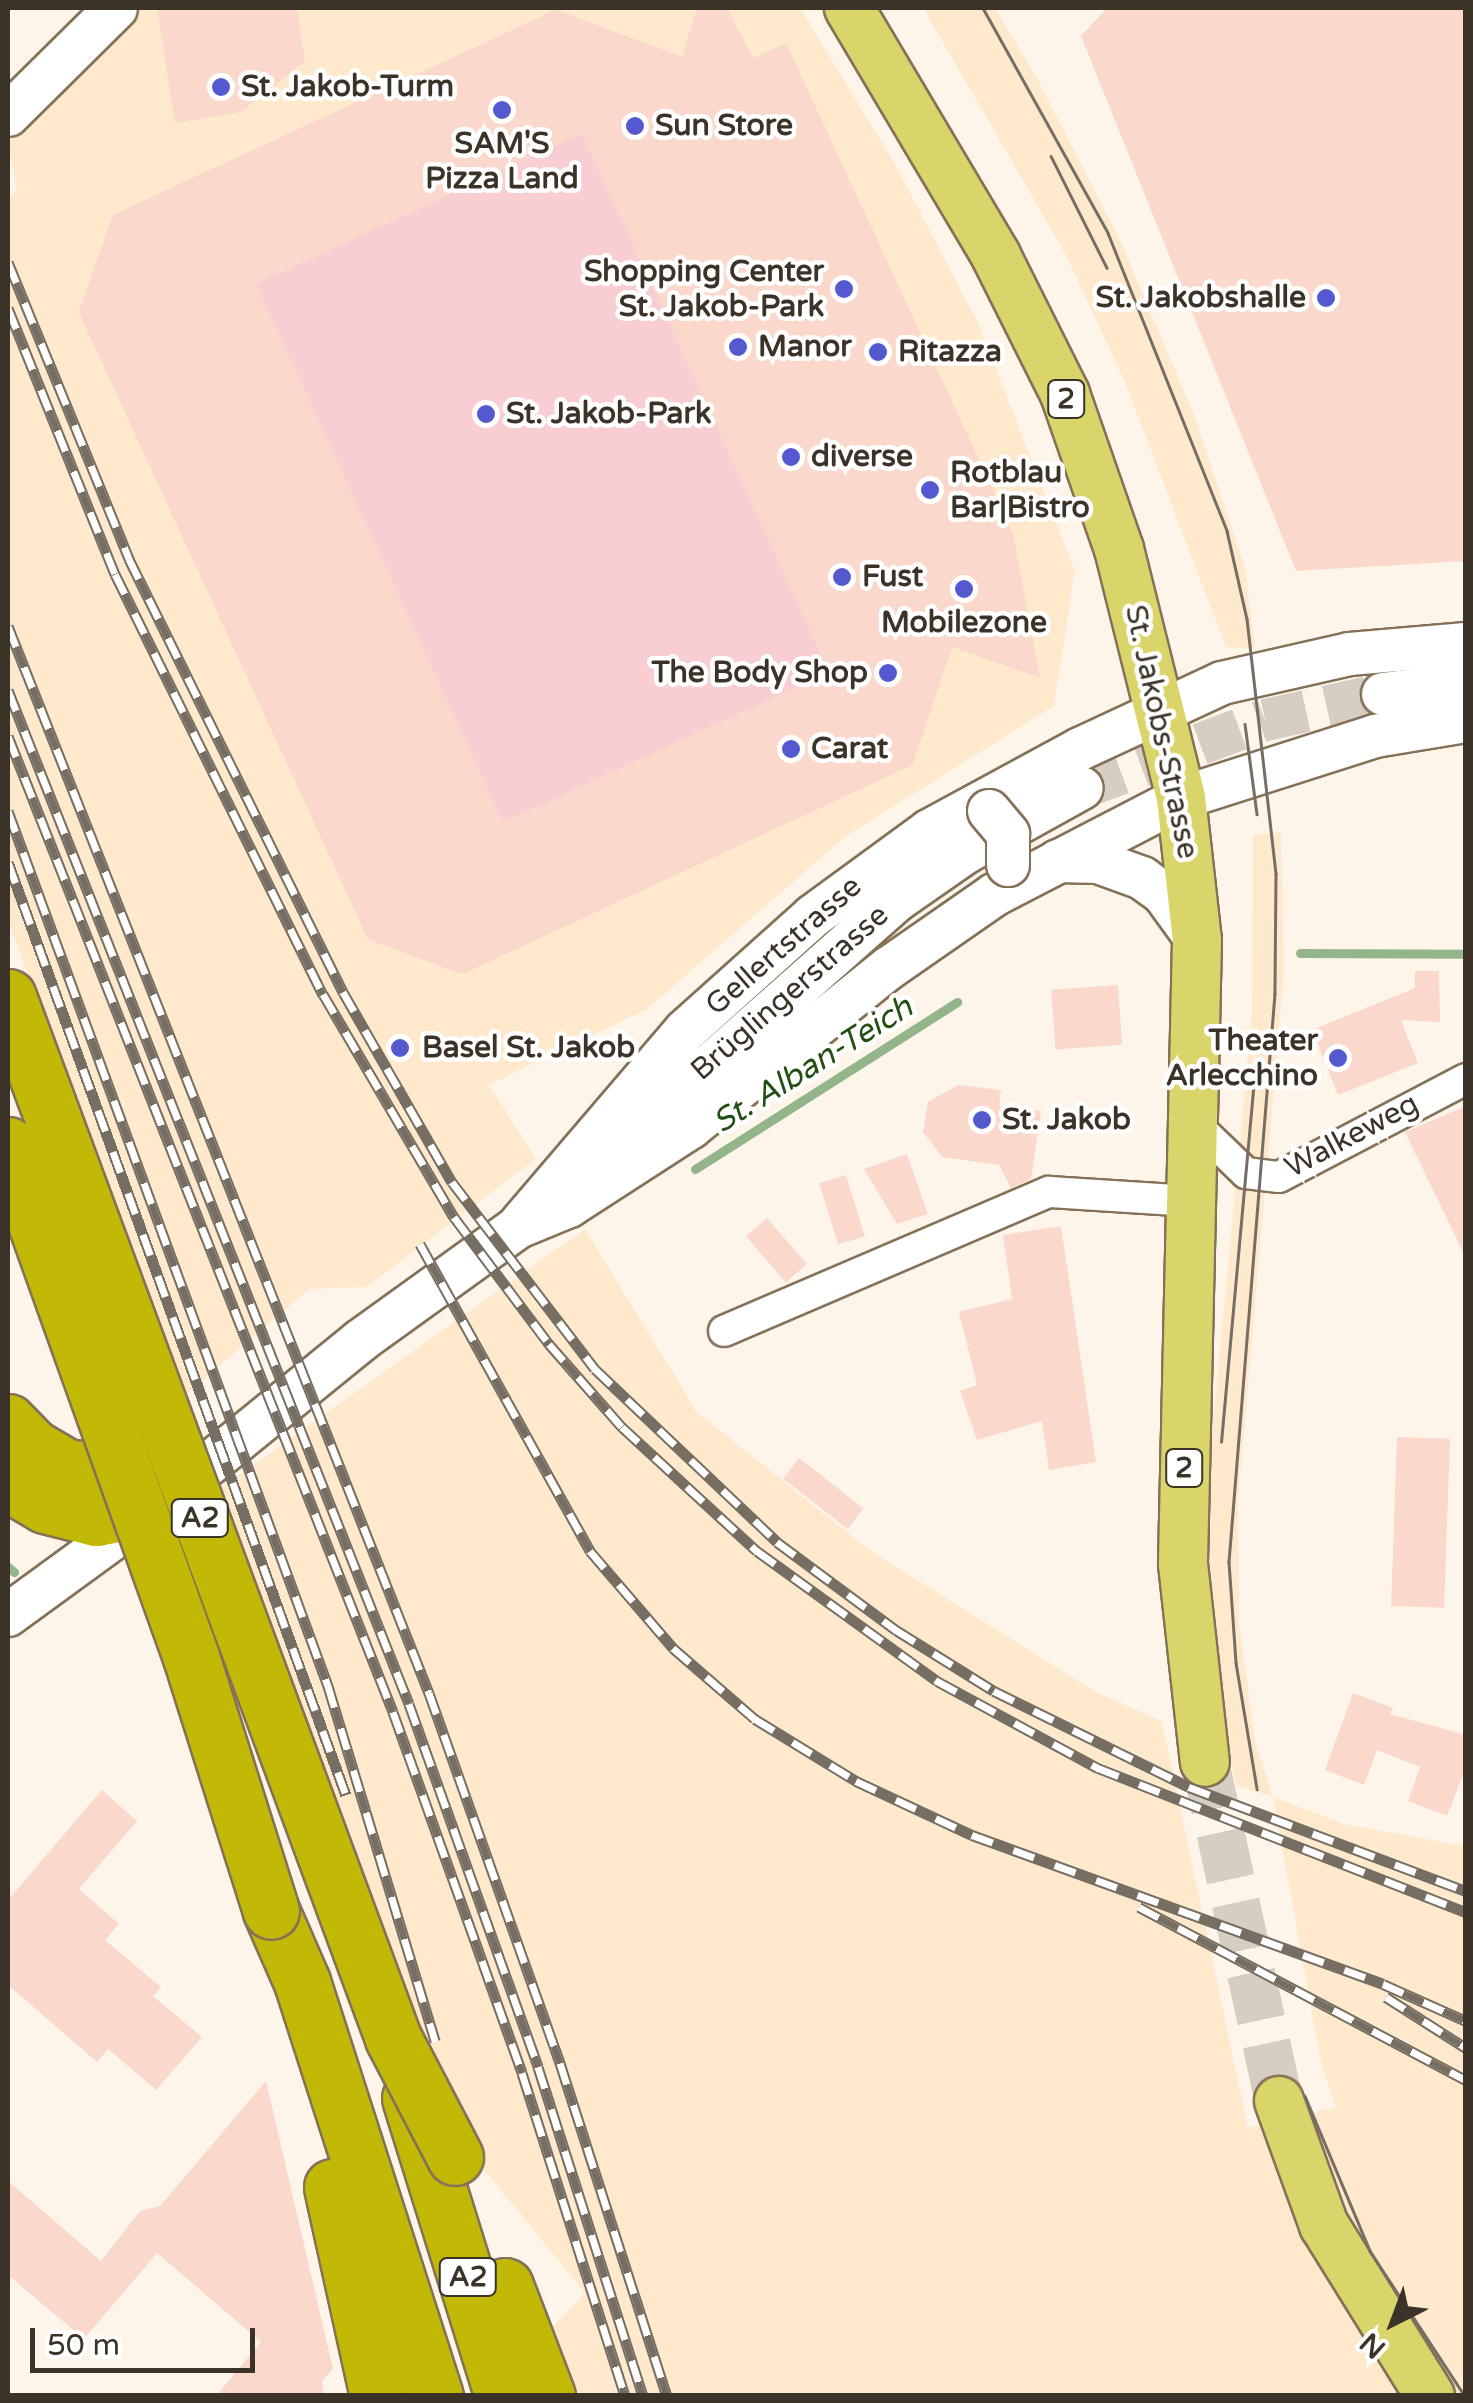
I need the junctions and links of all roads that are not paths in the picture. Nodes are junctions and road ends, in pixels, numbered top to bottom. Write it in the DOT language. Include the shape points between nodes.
graph roads {
  1 [pos="116,8"];
  2 [pos="849,8"];
  3 [pos="8,115"];
  4 [pos="1466,644"];
  5 [pos="1466,684"];
  6 [pos="1383,694"];
  7 [pos="1162,709"];
  8 [pos="1466,720"];
  9 [pos="1082,788"];
  10 [pos="1181,798"];
  11 [pos="982,809"];
  12 [pos="1058,861"];
  13 [pos="1001,880"];
  14 [pos="1197,940"];
  15 [pos="8,997"];
  16 [pos="1466,1079"];
  17 [pos="1196,1124"];
  18 [pos="8,1145"];
  19 [pos="8,1170"];
  20 [pos="1192,1201"];
  21 [pos="518,1227"];
  22 [pos="724,1331"];
  23 [pos="8,1422"];
  24 [pos="31,1481"];
  25 [pos="150,1489"];
  26 [pos="20,1606"];
  27 [pos="1206,1762"];
  28 [pos="271,1911"];
  29 [pos="1279,2101"];
  30 [pos="441,2159"];
  31 [pos="378,2396"];
  32 [pos="435,2396"];
  33 [pos="503,2396"];
  34 [pos="547,2396"];
  35 [pos="1430,2396"];
  1 -- 3 [label="main road"];
  2 -- 7 [label="main road, St. Jakobs-Strasse / 2" via="987,240 1065,394 1104,499"];
  4 -- 7 [label="main road" via="1350,654 1222,684"];
  5 -- 6 [label="main road"];
  7 -- 10 [label="main road, St. Jakobs-Strasse / 2"];
  7 -- 11 [label="main road, Gellertstrasse"];
  8 -- 10 [label="main road" via="1375,736"];
  9 -- 21 [label="main road, Brüglingerstrasse" via="966,852 896,900"];
  10 -- 12 [label="main road, Gellertstrasse"];
  10 -- 14 [label="main road, St. Jakobs-Strasse / 2"];
  11 -- 13 [label="main road, bridge" via="1008,834"];
  11 -- 21 [label="main road, Gellertstrasse" via="874,868 685,1030"];
  12 -- 13 [label="main road, Gellertstrasse"];
  12 -- 14 [label="main road" via="1098,862 1142,878 1163,893"];
  13 -- 21 [label="main road, Gellertstrasse" via="691,1127 569,1206"];
  14 -- 17 [label="main road, St. Jakobs-Strasse / 2"];
  15 -- 30 [label="highway, A2, bridge"];
  16 -- 17 [label="street, Walkeweg" via="1279,1178 1246,1173"];
  17 -- 20 [label="main road, St. Jakobs-Strasse / 2"];
  18 -- 28 [label="highway, A2, bridge" via="191,1657"];
  19 -- 25 [label="main road" via="105,1439"];
  20 -- 22 [label="street" via="1049,1192"];
  20 -- 27 [label="main road, St. Jakobs-Strasse / 2" via="1183,1564"];
  21 -- 25 [label="main road, Gellertstrasse" via="201,1465"];
  23 -- 24 [label="highway"];
  24 -- 25 [label="highway" via="96,1472"];
  25 -- 26 [label="main road"];
  28 -- 31 [label="highway, A2"];
  28 -- 32 [label="highway" via="313,2014"];
  29 -- 35 [label="main road" via="1324,2225"];
  30 -- 33 [label="highway, A2"];
  30 -- 34 [label="highway"];
}
